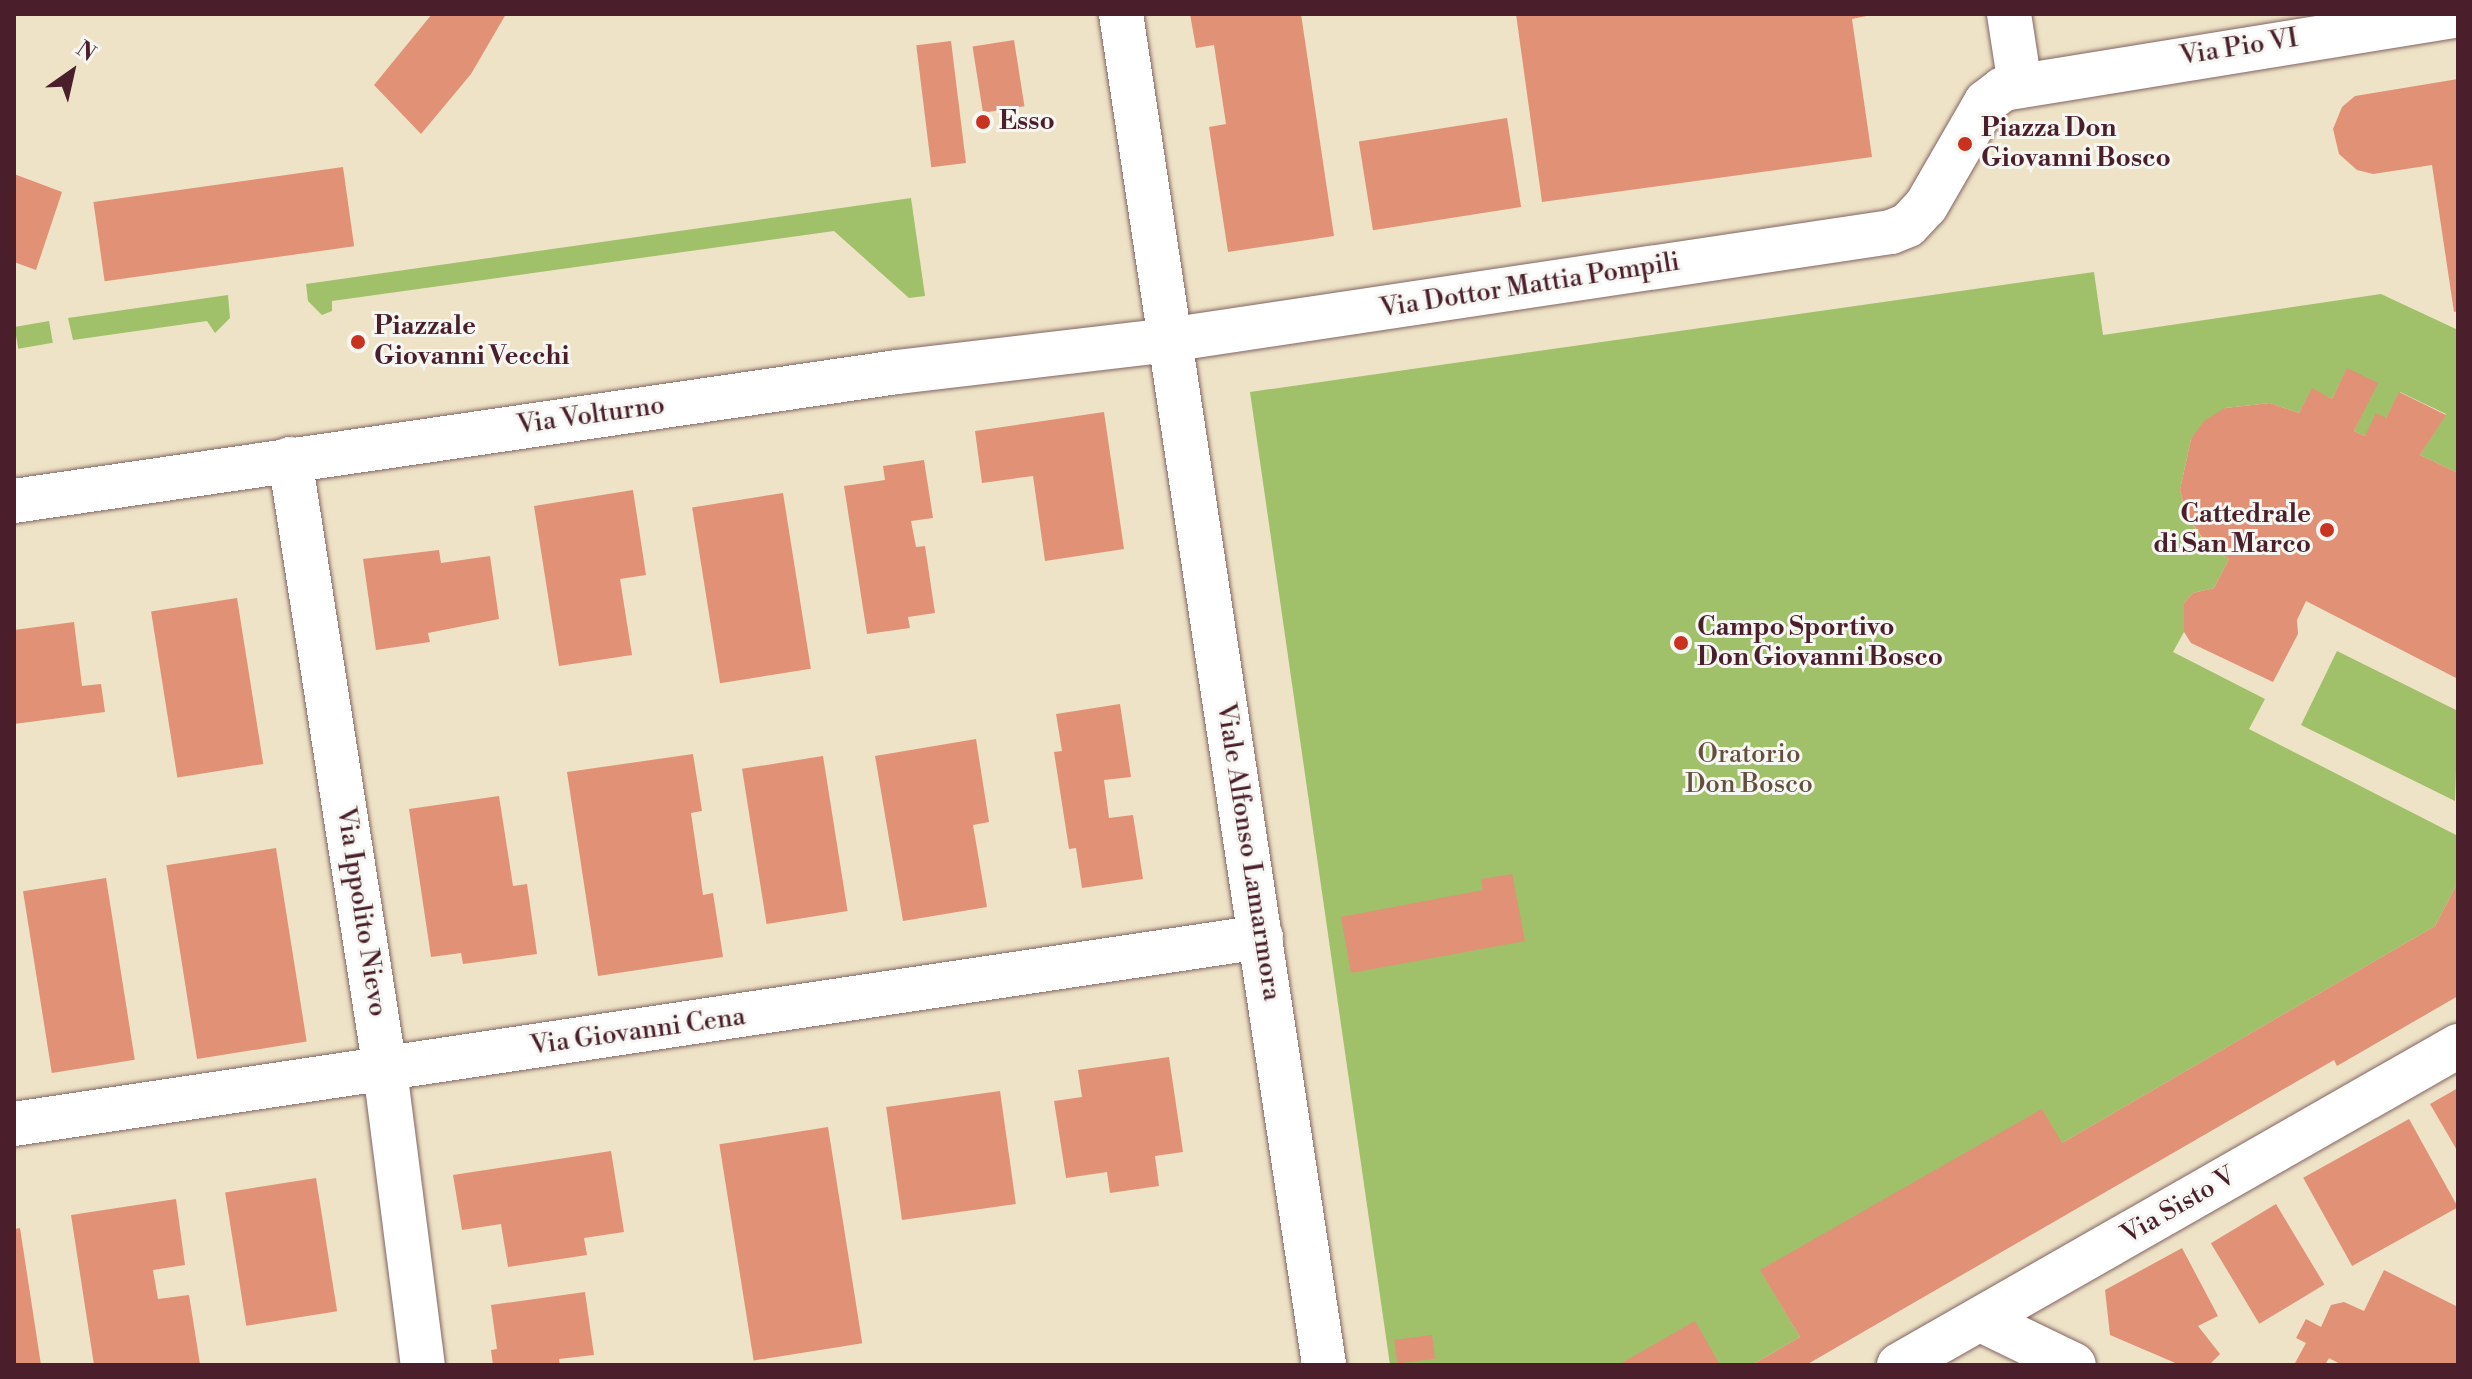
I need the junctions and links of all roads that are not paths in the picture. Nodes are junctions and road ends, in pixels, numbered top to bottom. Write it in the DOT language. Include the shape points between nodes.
graph roads {
  1 [pos="1121,14"];
  2 [pos="2009,14"];
  3 [pos="2458,15"];
  4 [pos="2020,85"];
  5 [pos="1168,340"];
  6 [pos="290,459"];
  7 [pos="14,501"];
  8 [pos="1261,937"];
  9 [pos="2458,1046"];
  10 [pos="385,1070"];
  11 [pos="14,1124"];
  12 [pos="1981,1320"];
  13 [pos="423,1365"];
  14 [pos="1324,1365"];
  15 [pos="1899,1365"];
  16 [pos="2074,1365"];
  1 -- 5 [label="street, Viale Alfonso Lamarmora"];
  2 -- 4 [label="street"];
  3 -- 4 [label="street, Via Pio VI"];
  4 -- 5 [label="street, Via Dottor Mattia Pompili" via="2003,89 1986,102 1926,206 1908,225 1891,232"];
  5 -- 6 [label="street, Via Volturno" via="897,372"];
  5 -- 8 [label="street, Viale Alfonso Lamarmora"];
  6 -- 7 [label="street, Via Volturno"];
  6 -- 10 [label="street, Via Ippolito Nievo"];
  8 -- 10 [label="street, Via Giovanni Cena"];
  8 -- 14 [label="street, Viale Alfonso Lamarmora"];
  9 -- 12 [label="street, Via Sisto V"];
  10 -- 11 [label="street, Via Giovanni Cena"];
  10 -- 13 [label="street, Via Ippolito Nievo"];
  12 -- 15 [label="street, Via Sisto V"];
  12 -- 16 [label="street"];
}
